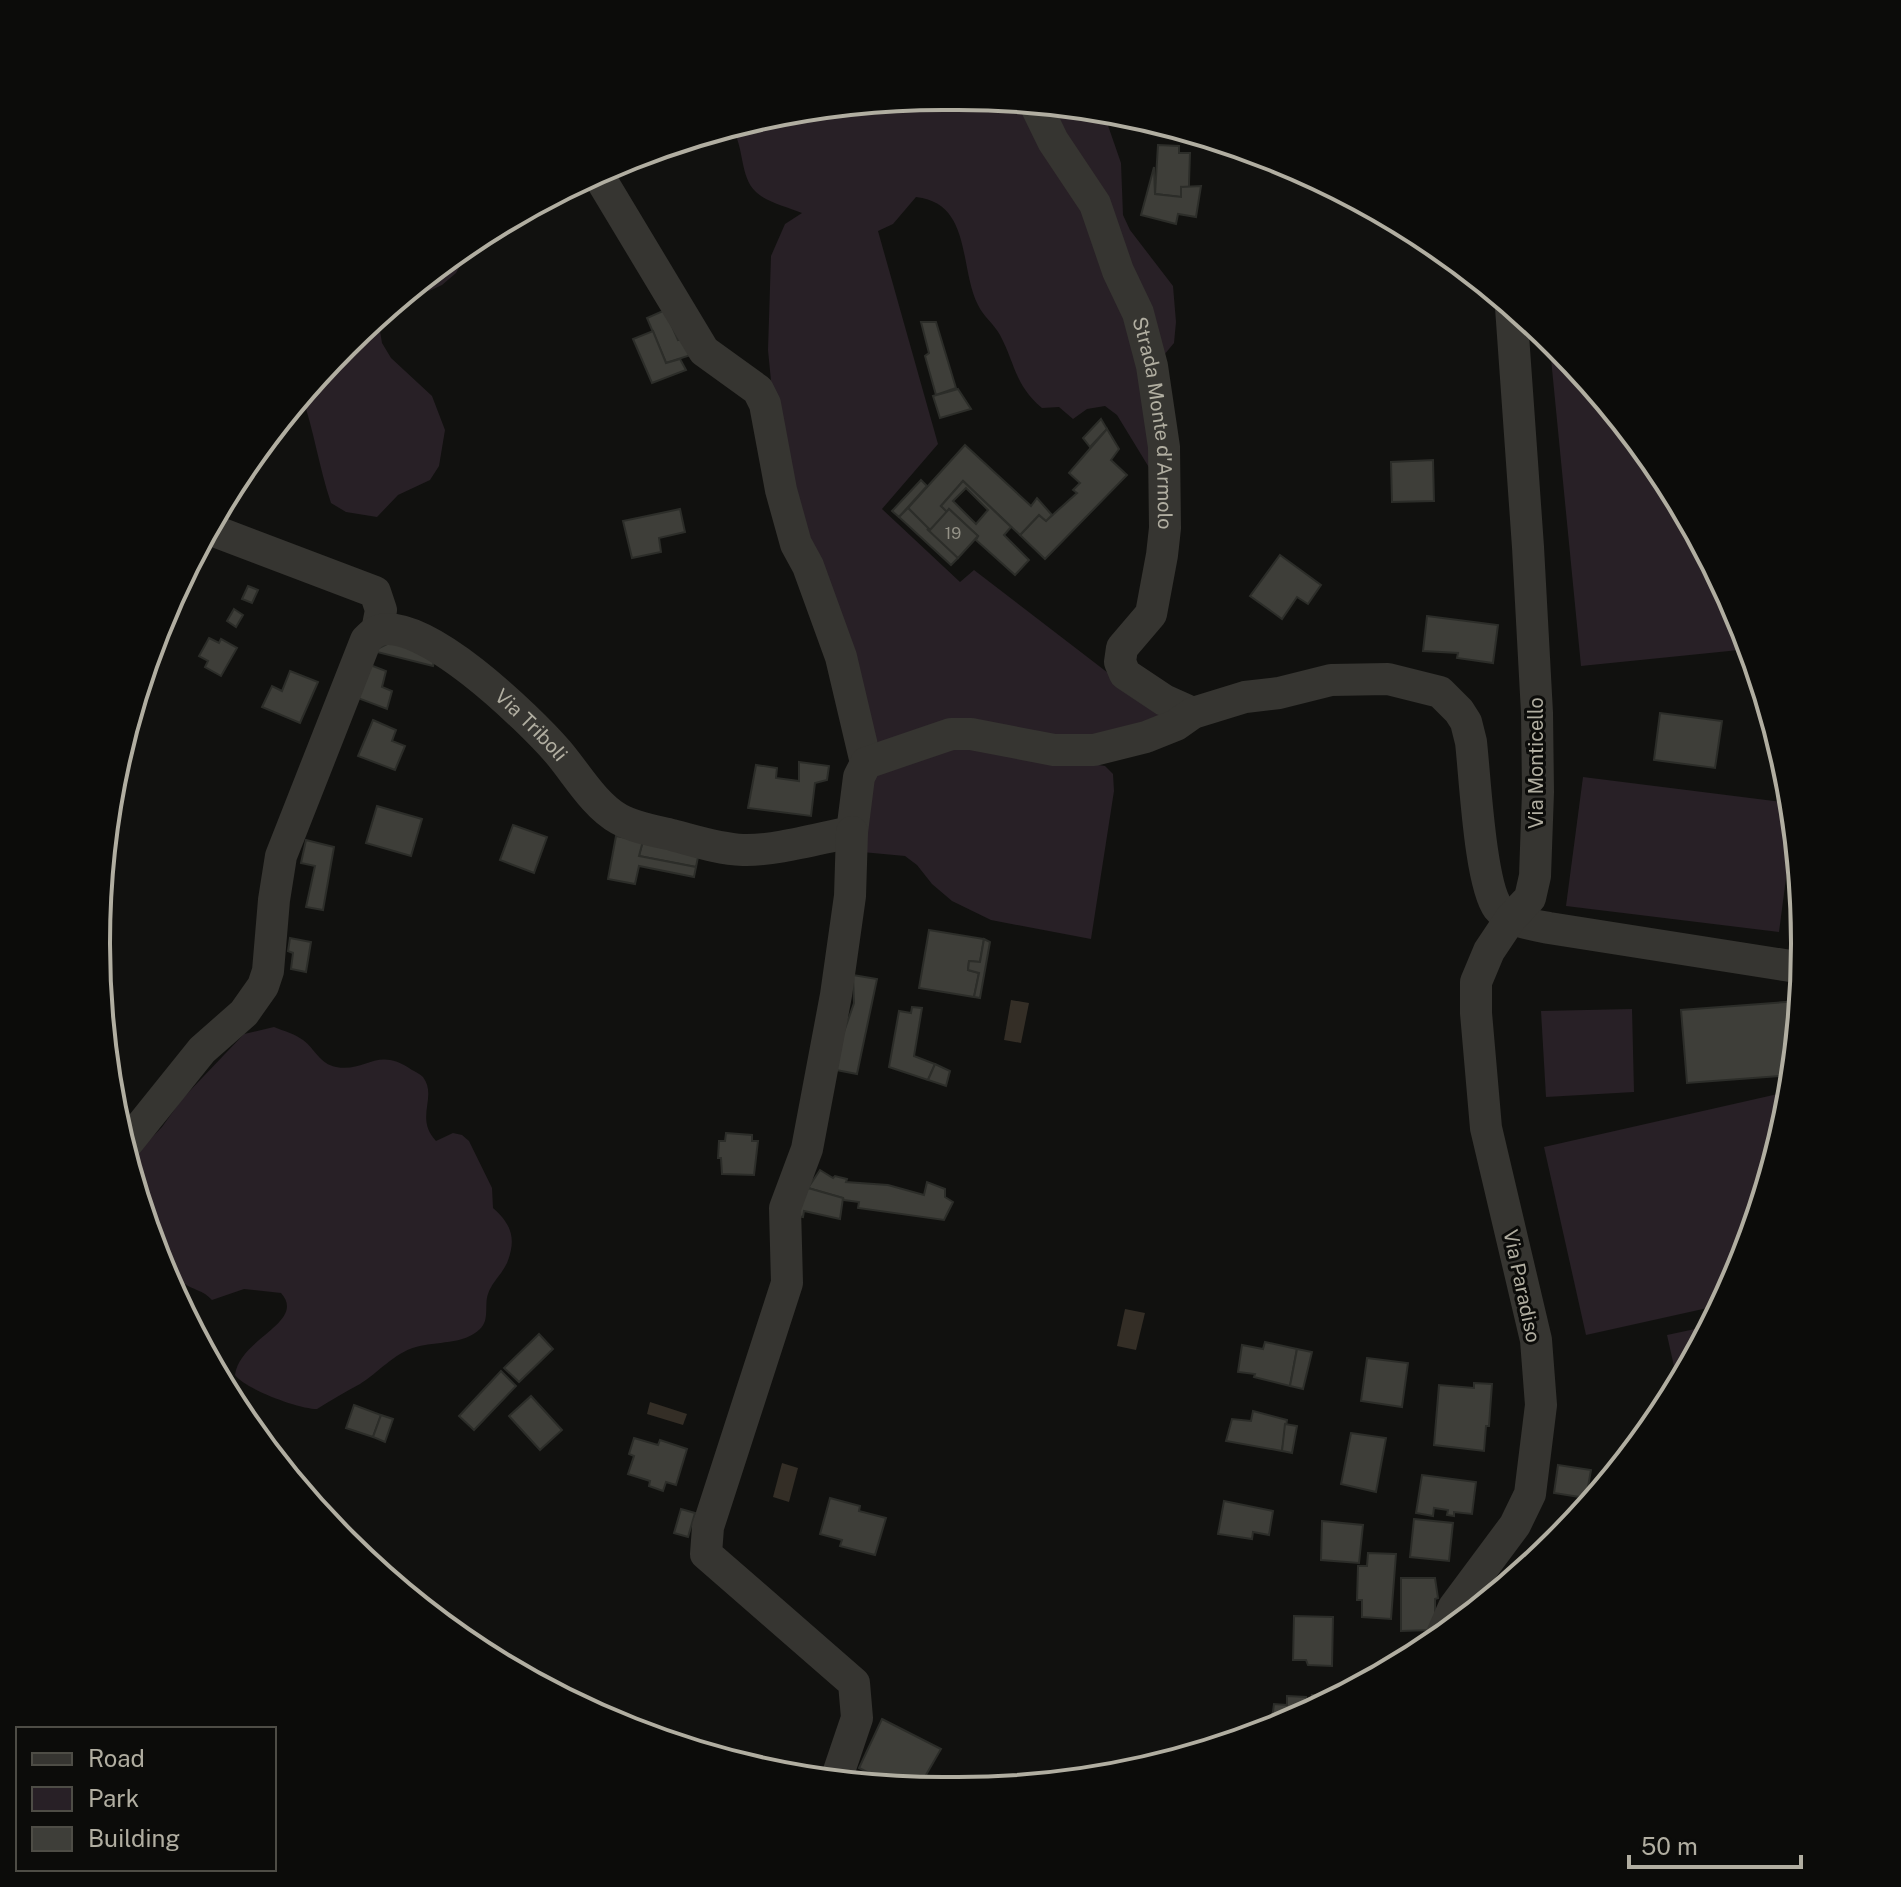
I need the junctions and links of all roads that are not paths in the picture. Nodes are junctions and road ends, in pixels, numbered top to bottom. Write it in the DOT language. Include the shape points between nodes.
graph roads {
  1 [pos="1040,115"];
  2 [pos="603,183"];
  3 [pos="1512,322"];
  4 [pos="219,533"];
  5 [pos="377,631"];
  6 [pos="1193,713"];
  7 [pos="866,763"];
  8 [pos="852,832"];
  9 [pos="1511,918"];
  10 [pos="1790,966"];
  11 [pos="133,1136"];
  12 [pos="1498,1548"];
  13 [pos="1495,1580"];
  14 [pos="1450,1616"];
  15 [pos="841,1771"];
  1 -- 6 [label="street, Strada Monte d'Armolo" via="1095,204 1138,313 1164,447 1165,528 1151,614 1122,648 1120,662 1125,674"];
  2 -- 7 [label="street" via="704,351 758,390 765,404 792,530 841,657"];
  3 -- 9 [label="street, Via Monticello" via="1538,792 1533,889"];
  4 -- 5 [label="street" via="375,592 381,604"];
  5 -- 8 [label="street, Via Triboli" via="425,641 477,673 618,819 745,850"];
  5 -- 11 [label="street" via="366,640 281,856 263,986 244,1013 202,1050"];
  6 -- 7 [label="street" via="1146,737 1094,750 1054,750 951,734"];
  6 -- 9 [label="street" via="1331,680 1388,679 1440,692 1466,722 1485,869 1492,897"];
  7 -- 8 [label="street" via="859,777"];
  8 -- 15 [label="street" via="850,896 836,995 807,1149 785,1208 787,1283 708,1527 706,1554 854,1683 857,1718"];
  9 -- 10 [label="street"];
  9 -- 12 [label="street, Via Paradiso" via="1476,982 1476,1013 1486,1128 1536,1340 1541,1405 1530,1494"];
  12 -- 13 [label="street"];
  12 -- 14 [label="street, Via Paradiso"];
}
